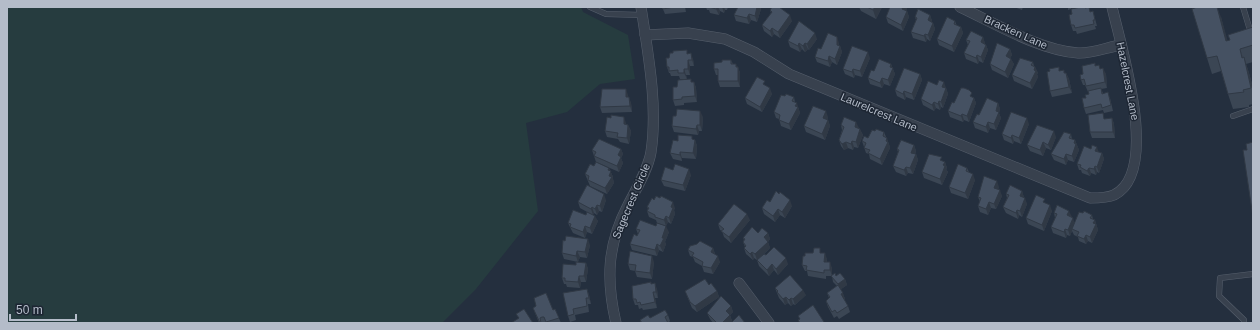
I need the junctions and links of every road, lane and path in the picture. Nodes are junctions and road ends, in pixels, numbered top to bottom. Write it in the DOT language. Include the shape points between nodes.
graph roads {
  1 [pos="590,7"];
  2 [pos="960,7"];
  3 [pos="1112,7"];
  4 [pos="1244,7"];
  5 [pos="641,11"];
  6 [pos="645,35"];
  7 [pos="1253,40"];
  8 [pos="1121,45"];
  9 [pos="1253,109"];
  10 [pos="1233,116"];
  11 [pos="1114,195"];
  12 [pos="1253,274"];
  13 [pos="739,283"];
  14 [pos="615,323"];
  15 [pos="769,323"];
  16 [pos="1244,323"];
  1 -- 5 [label="lane" via="606,14"];
  2 -- 8 [label="street, Bracken Lane" via="1059,50 1080,53"];
  3 -- 8 [label="street, Hazelcrest Lane"];
  4 -- 7 [label="lane"];
  5 -- 6 [label="street, Sagecrest Circle"];
  6 -- 11 [label="street, Laurelcrest Lane" via="688,33 725,39 754,52 789,74 1069,190 1090,198"];
  6 -- 14 [label="street, Sagecrest Circle" via="654,112 651,154 615,233 609,258"];
  8 -- 11 [label="street, Hazelcrest Lane" via="1135,111 1138,142 1133,174 1122,190"];
  9 -- 10 [label="lane"];
  12 -- 16 [label="lane" via="1220,278 1219,296 1244,320"];
  13 -- 15 [label="street"];
}
